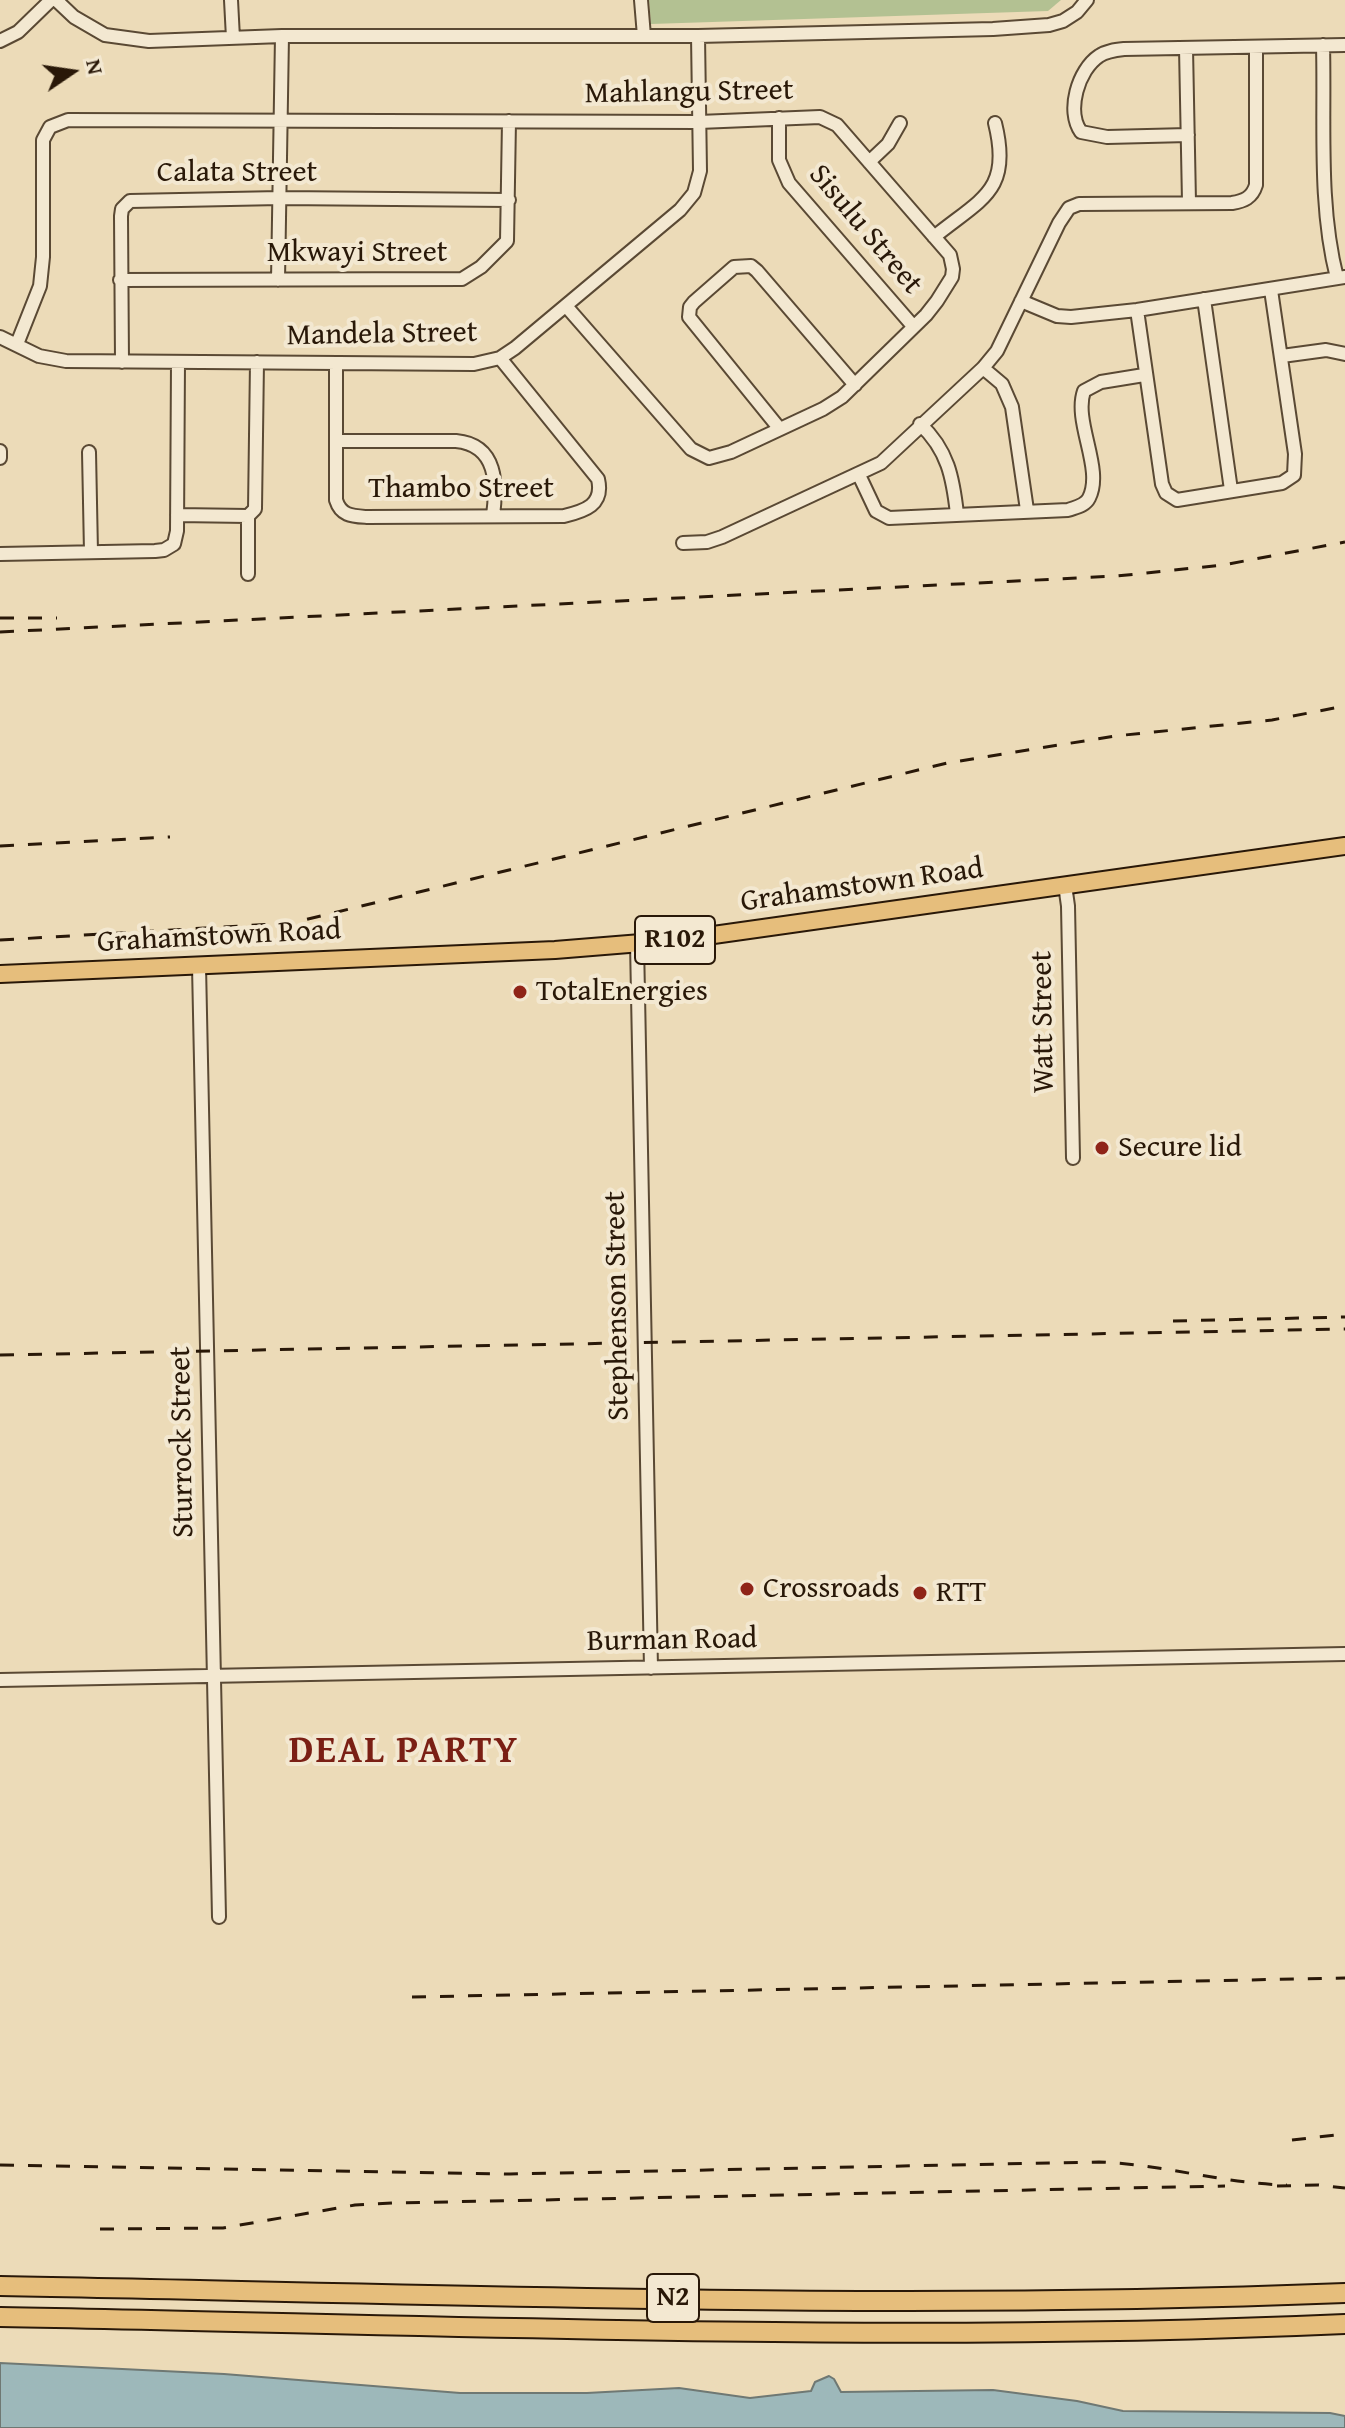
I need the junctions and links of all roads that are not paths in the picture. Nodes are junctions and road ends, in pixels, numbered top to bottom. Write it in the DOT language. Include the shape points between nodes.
graph roads {
  1 [pos="54,0"];
  2 [pos="231,0"];
  3 [pos="641,0"];
  4 [pos="1087,0"];
  5 [pos="282,36"];
  6 [pos="644,36"];
  7 [pos="698,36"];
  8 [pos="233,38"];
  9 [pos="0,41"];
  10 [pos="1323,45"];
  11 [pos="1345,45"];
  12 [pos="1256,47"];
  13 [pos="1186,48"];
  14 [pos="779,118"];
  15 [pos="282,120"];
  16 [pos="509,121"];
  17 [pos="699,122"];
  18 [pos="900,123"];
  19 [pos="995,123"];
  20 [pos="1188,135"];
  21 [pos="869,162"];
  22 [pos="280,198"];
  23 [pos="509,200"];
  24 [pos="1189,202"];
  25 [pos="934,237"];
  26 [pos="1341,278"];
  27 [pos="120,280"];
  28 [pos="278,280"];
  29 [pos="1271,290"];
  30 [pos="1204,299"];
  31 [pos="1021,301"];
  32 [pos="566,306"];
  33 [pos="1137,310"];
  34 [pos="913,326"];
  35 [pos="0,337"];
  36 [pos="17,344"];
  37 [pos="1345,354"];
  38 [pos="1282,356"];
  39 [pos="500,358"];
  40 [pos="122,362"];
  41 [pos="178,362"];
  42 [pos="257,362"];
  43 [pos="336,363"];
  44 [pos="983,368"];
  45 [pos="1144,375"];
  46 [pos="855,385"];
  47 [pos="920,424"];
  48 [pos="779,428"];
  49 [pos="337,441"];
  50 [pos="0,451"];
  51 [pos="89,452"];
  52 [pos="0,458"];
  53 [pos="859,475"];
  54 [pos="1231,490"];
  55 [pos="1027,510"];
  56 [pos="957,514"];
  57 [pos="177,515"];
  58 [pos="248,516"];
  59 [pos="493,516"];
  60 [pos="683,543"];
  61 [pos="91,552"];
  62 [pos="0,554"];
  63 [pos="248,574"];
  64 [pos="1345,846"];
  65 [pos="1065,885"];
  66 [pos="637,943"];
  67 [pos="199,966"];
  68 [pos="0,974"];
  69 [pos="1073,1158"];
  70 [pos="1345,1654"];
  71 [pos="651,1668"];
  72 [pos="214,1676"];
  73 [pos="0,1680"];
  74 [pos="219,1917"];
  75 [pos="0,2286"];
  76 [pos="1345,2293"];
  77 [pos="0,2317"];
  78 [pos="1345,2324"];
  1 -- 8 [label="street" via="112,38"];
  1 -- 9 [label="street"];
  2 -- 8 [label="street"];
  3 -- 6 [label="street"];
  4 -- 7 [label="street" via="1072,16 1049,25"];
  5 -- 6 [label="street"];
  5 -- 8 [label="street"];
  5 -- 15 [label="street"];
  6 -- 7 [label="street"];
  7 -- 17 [label="street, Mandela Street"];
  10 -- 11 [label="street"];
  10 -- 12 [label="street"];
  10 -- 26 [label="street" via="1326,204 1331,254"];
  12 -- 13 [label="street"];
  12 -- 24 [label="street" via="1255,190 1240,202"];
  13 -- 20 [label="street"];
  13 -- 20 [label="street" via="1124,49 1098,57 1081,78 1075,113 1077,127 1088,135"];
  14 -- 17 [label="street, Mahlangu Street"];
  14 -- 21 [label="street, Mahlangu Street" via="828,120"];
  14 -- 34 [label="street, Sisulu Street" via="779,160 789,183"];
  15 -- 16 [label="street, Mahlangu Street"];
  15 -- 22 [label="street"];
  15 -- 36 [label="street, Mahlangu Street" via="68,120 50,127 43,140 40,286"];
  16 -- 17 [label="street, Mahlangu Street"];
  16 -- 23 [label="street, Mkwayi Street"];
  17 -- 32 [label="street, Mandela Street" via="700,171 690,200"];
  18 -- 21 [label="street"];
  19 -- 25 [label="street" via="1001,152 997,181"];
  20 -- 24 [label="street"];
  21 -- 25 [label="street, Mahlangu Street"];
  22 -- 23 [label="street, Calata Street"];
  22 -- 27 [label="street, Calata Street" via="130,201 121,216"];
  22 -- 28 [label="street"];
  23 -- 28 [label="street, Mkwayi Street" via="507,241 462,279"];
  24 -- 31 [label="street" via="1069,208"];
  25 -- 34 [label="street, Mahlangu Street" via="950,255 952,277"];
  26 -- 29 [label="street"];
  27 -- 28 [label="street, Mkwayi Street"];
  27 -- 40 [label="street, Calata Street"];
  29 -- 30 [label="street"];
  29 -- 38 [label="street"];
  30 -- 33 [label="street"];
  30 -- 54 [label="street"];
  31 -- 33 [label="street" via="1063,317"];
  31 -- 44 [label="street"];
  32 -- 39 [label="street, Mandela Street"];
  32 -- 48 [label="street, Mahlangu Street" via="696,453 716,457"];
  33 -- 45 [label="street"];
  34 -- 46 [label="street, Mahlangu Street"];
  35 -- 36 [label="street, Mandela Street"];
  36 -- 40 [label="street, Mandela Street" via="52,359"];
  37 -- 38 [label="street" via="1326,350"];
  38 -- 54 [label="street" via="1294,475 1282,483"];
  39 -- 43 [label="street, Mandela Street" via="474,364"];
  39 -- 59 [label="street, Thambo Street" via="588,464 600,486 597,501 585,511"];
  40 -- 41 [label="street, Mandela Street"];
  41 -- 42 [label="street, Mandela Street"];
  41 -- 57 [label="street"];
  42 -- 43 [label="street, Mandela Street"];
  42 -- 58 [label="street" via="255,509"];
  43 -- 49 [label="street, Thambo Street"];
  44 -- 47 [label="street"];
  44 -- 55 [label="street" via="1002,384 1012,407"];
  45 -- 54 [label="street" via="1166,493 1177,500"];
  45 -- 55 [label="street" via="1101,382 1084,391 1081,405 1092,473 1086,502 1068,510"];
  46 -- 48 [label="street, Mahlangu Street" via="823,409"];
  46 -- 48 [label="street" via="757,271 734,267 694,302 689,317"];
  47 -- 53 [label="street" via="881,463"];
  47 -- 56 [label="street" via="948,462"];
  49 -- 59 [label="street" via="470,444 494,470"];
  49 -- 59 [label="street, Thambo Street" via="336,500 349,515"];
  50 -- 52 [label="street"];
  51 -- 61 [label="street"];
  53 -- 56 [label="street" via="871,504 882,515 901,519"];
  53 -- 60 [label="street" via="722,537"];
  55 -- 56 [label="street"];
  57 -- 58 [label="street"];
  57 -- 61 [label="street" via="171,547"];
  58 -- 63 [label="street"];
  61 -- 62 [label="street"];
  64 -- 65 [label="main road, Grahamstown Road / R102"];
  65 -- 66 [label="main road, Grahamstown Road / R102"];
  65 -- 69 [label="street, Watt Street"];
  66 -- 67 [label="main road, Grahamstown Road / R102"];
  66 -- 71 [label="street, Stephenson Street"];
  67 -- 68 [label="main road, Grahamstown Road / R102"];
  67 -- 72 [label="street, Sturrock Street"];
  70 -- 71 [label="street, Burman Road"];
  71 -- 72 [label="street, Burman Road"];
  72 -- 73 [label="street, Burman Road"];
  72 -- 74 [label="street, Sturrock Street"];
  75 -- 76 [label="highway, N2" via="846,2301"];
  77 -- 78 [label="highway, N2" via="1017,2332"];
}
